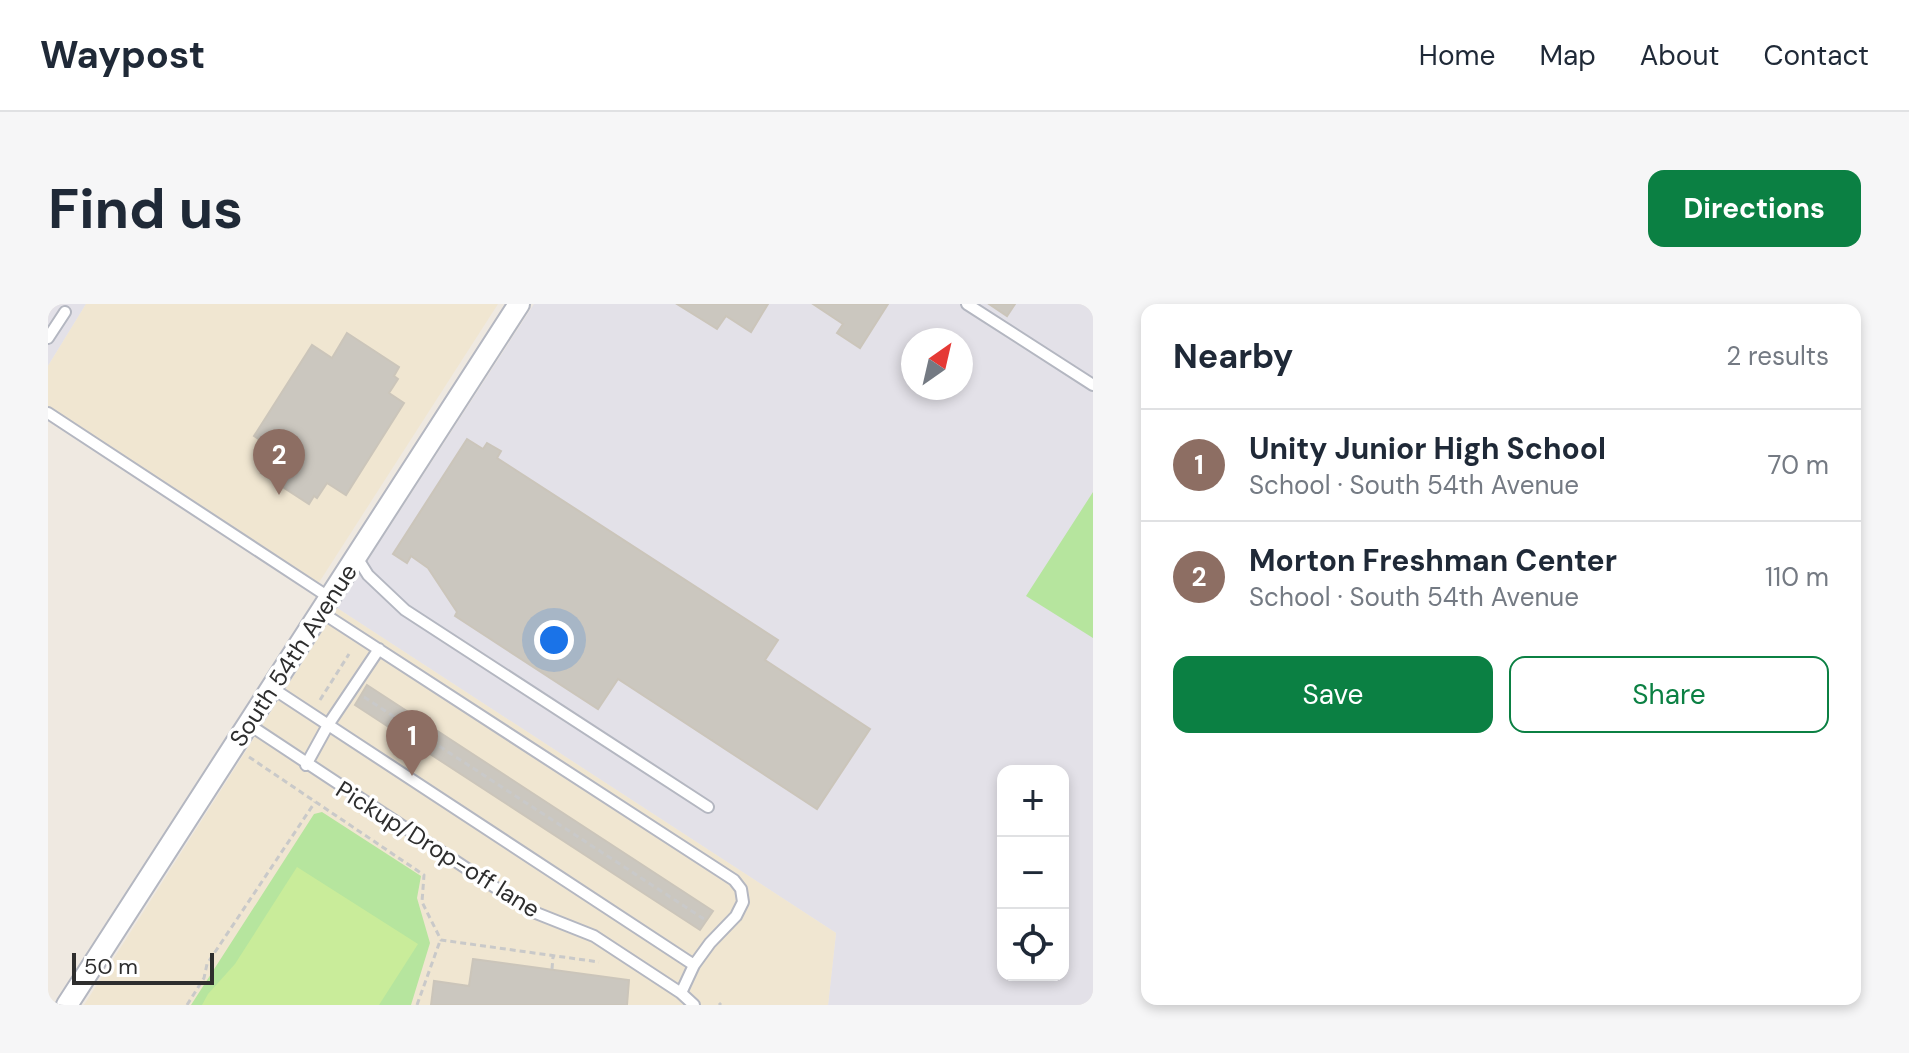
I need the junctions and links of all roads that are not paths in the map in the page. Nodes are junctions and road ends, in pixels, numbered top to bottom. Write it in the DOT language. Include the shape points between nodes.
graph roads {
  1 [pos="519,304"];
  2 [pos="967,304"];
  3 [pos="65,312"];
  4 [pos="48,338"];
  5 [pos="1093,385"];
  6 [pos="48,413"];
  7 [pos="356,556"];
  8 [pos="325,605"];
  9 [pos="379,649"];
  10 [pos="272,688"];
  11 [pos="248,724"];
  12 [pos="328,725"];
  13 [pos="306,765"];
  14 [pos="708,807"];
  15 [pos="694,965"];
  16 [pos="681,993"];
  17 [pos="67,1005"];
  18 [pos="694,1005"];
  1 -- 7 [label="street, South 54th Avenue"];
  2 -- 5 [label="lane"];
  3 -- 4 [label="lane"];
  6 -- 8 [label="lane"];
  7 -- 8 [label="street, South 54th Avenue"];
  7 -- 14 [label="lane" via="405,610"];
  8 -- 9 [label="lane"];
  8 -- 10 [label="street, South 54th Avenue"];
  9 -- 12 [label="lane"];
  9 -- 15 [label="lane" via="734,880 743,902"];
  10 -- 11 [label="street, South 54th Avenue"];
  10 -- 12 [label="lane"];
  11 -- 13 [label="lane, Pickup/Drop-off lane"];
  11 -- 17 [label="street, South 54th Avenue"];
  12 -- 13 [label="lane"];
  12 -- 15 [label="lane"];
  13 -- 16 [label="lane, Pickup/Drop-off lane" via="531,911 594,936"];
  15 -- 16 [label="lane"];
  16 -- 18 [label="lane, Pickup/Drop-off lane"];
}
